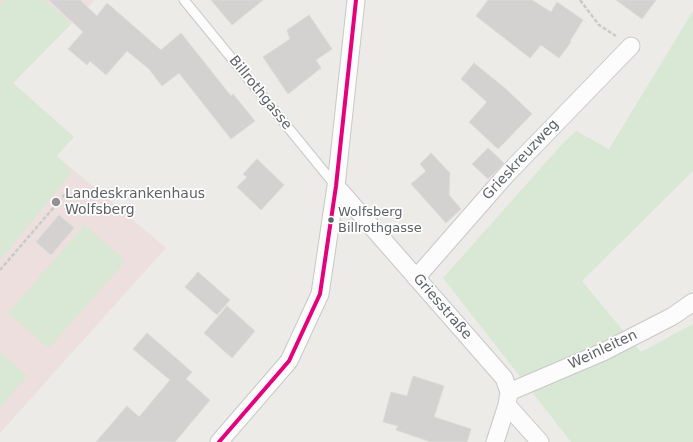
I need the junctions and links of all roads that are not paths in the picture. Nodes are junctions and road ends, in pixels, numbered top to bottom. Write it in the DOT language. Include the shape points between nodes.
graph roads {
  1 [pos="184,0"];
  2 [pos="356,0"];
  3 [pos="630,46"];
  4 [pos="336,186"];
  5 [pos="416,278"];
  6 [pos="693,302"];
  7 [pos="508,398"];
  8 [pos="219,442"];
  9 [pos="495,442"];
  10 [pos="540,442"];
  1 -- 4 [label="lane, Billrothgasse"];
  2 -- 4 [label="street"];
  3 -- 5 [label="street, Grieskreuzweg" via="507,174"];
  4 -- 5 [label="street, Griesstraße"];
  4 -- 8 [label="street" via="320,294 289,361"];
  5 -- 7 [label="street, Griesstraße" via="504,378"];
  6 -- 7 [label="street, Weinleiten" via="673,316"];
  7 -- 9 [label="street"];
  7 -- 10 [label="street, Griesstraße"];
}
